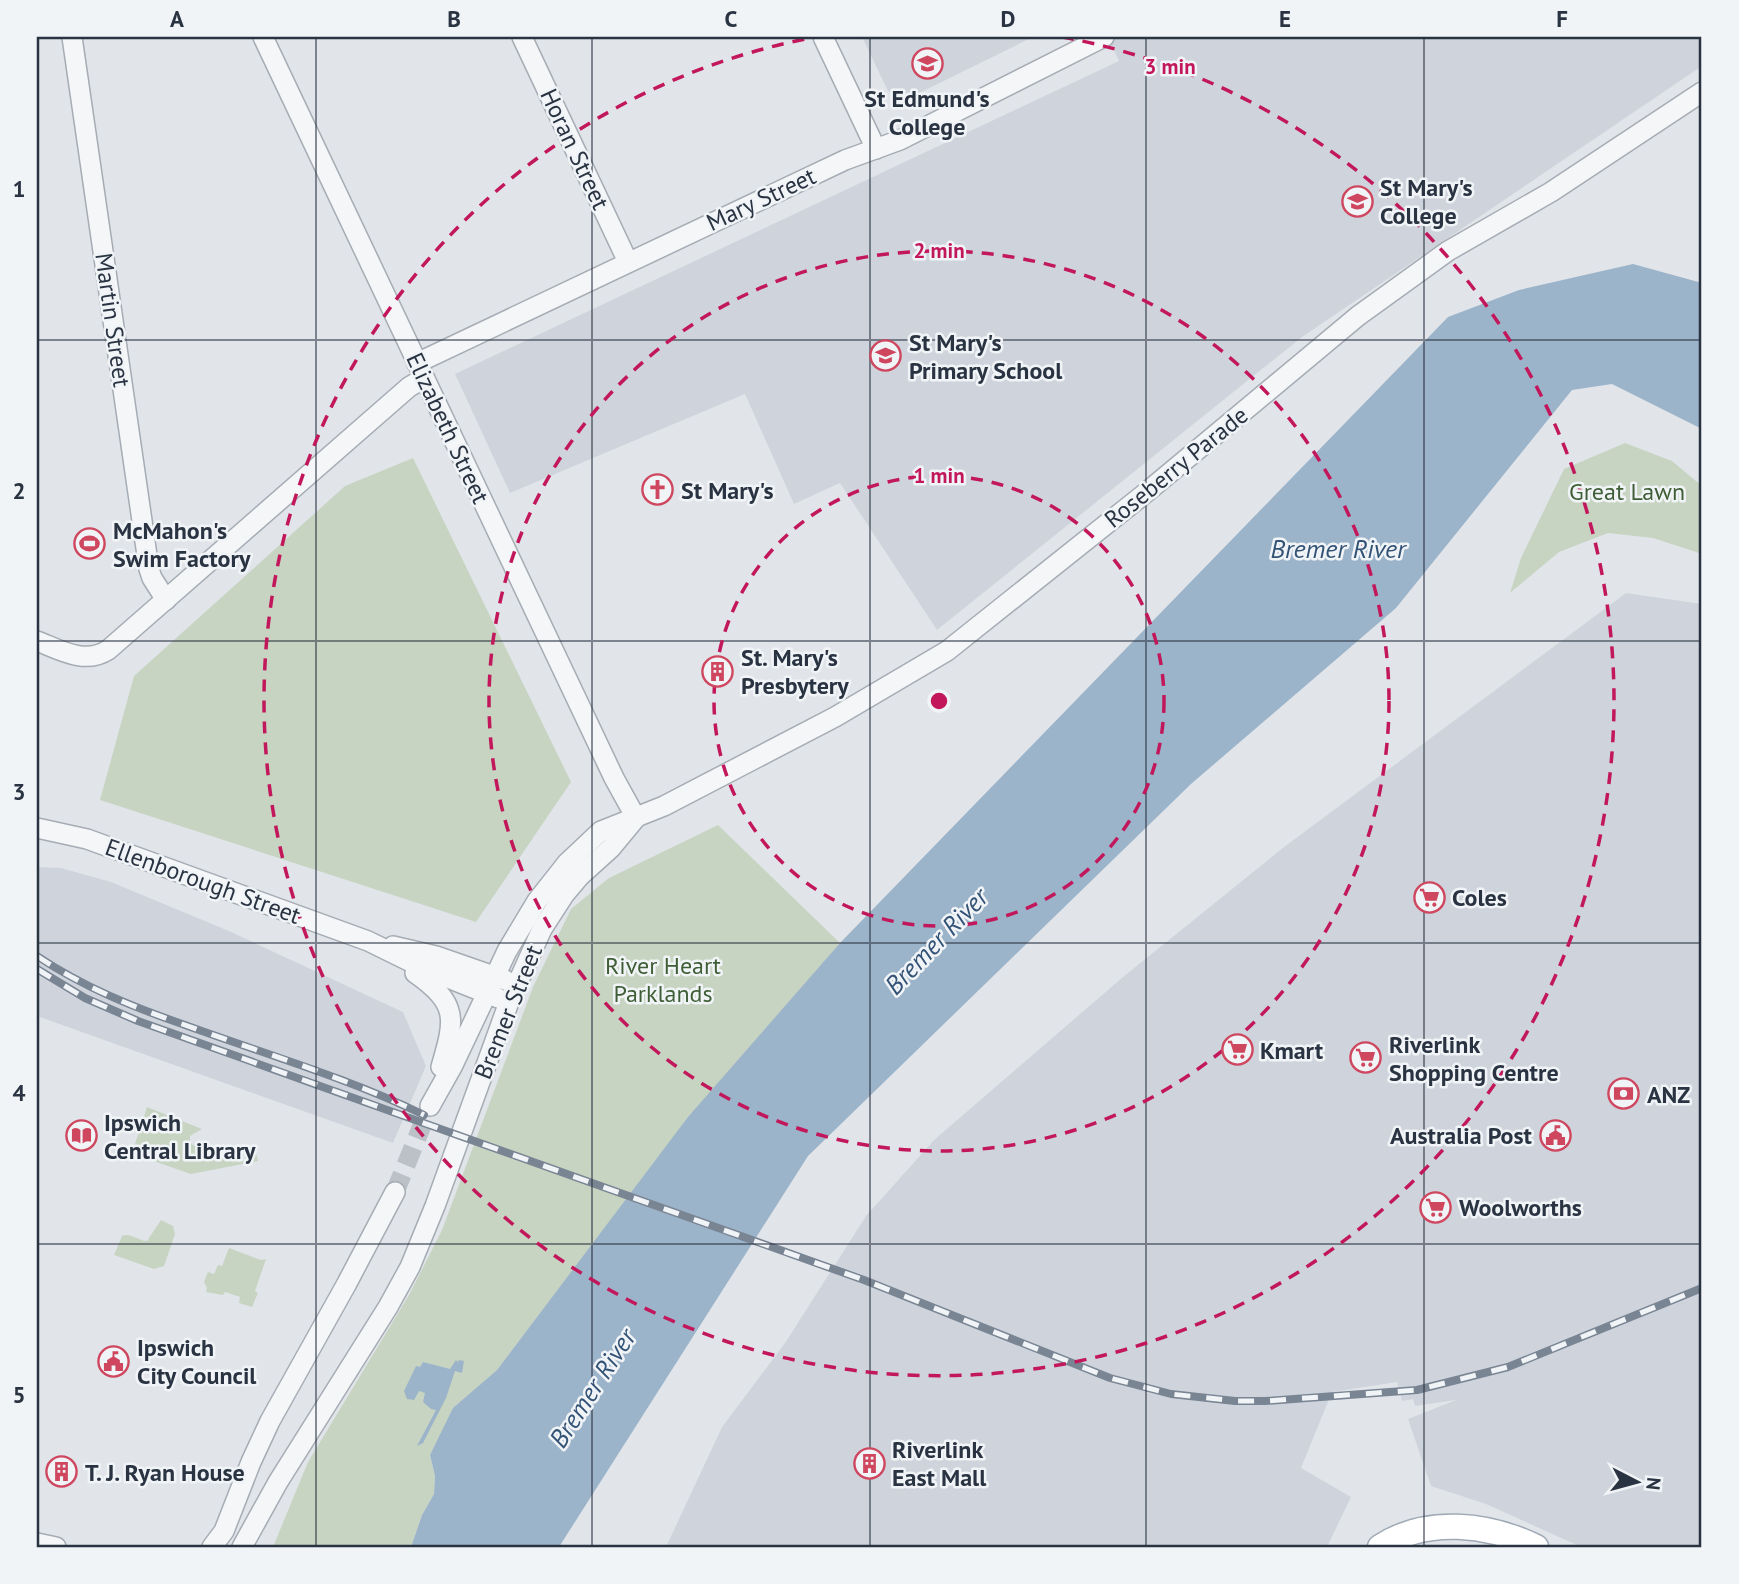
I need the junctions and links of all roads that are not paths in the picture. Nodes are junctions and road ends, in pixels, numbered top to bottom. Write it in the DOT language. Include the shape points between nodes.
graph roads {
  1 [pos="72,37"];
  2 [pos="263,37"];
  3 [pos="522,37"];
  4 [pos="823,37"];
  5 [pos="1104,37"];
  6 [pos="1702,92"];
  7 [pos="876,149"];
  8 [pos="628,262"];
  9 [pos="421,370"];
  10 [pos="166,600"];
  11 [pos="37,641"];
  12 [pos="636,818"];
  13 [pos="38,828"];
  14 [pos="368,940"];
  15 [pos="491,985"];
  16 [pos="513,993"];
  17 [pos="431,1104"];
  18 [pos="395,1192"];
  19 [pos="1405,1542"];
  20 [pos="37,1543"];
  21 [pos="56,1547"];
  22 [pos="212,1547"];
  23 [pos="242,1547"];
  24 [pos="1536,1547"];
  1 -- 10 [label="street, Martin Street" via="149,569"];
  2 -- 9 [label="street, Elizabeth Street"];
  3 -- 8 [label="street, Horan Street"];
  4 -- 7 [label="street"];
  5 -- 7 [label="street, Mary Street"];
  6 -- 12 [label="street, Roseberry Parade" via="1551,192 1448,251 1358,316 947,651 835,718"];
  7 -- 8 [label="street, Mary Street"];
  8 -- 9 [label="street, Mary Street"];
  9 -- 10 [label="street, Mary Street" via="409,387"];
  9 -- 12 [label="street, Elizabeth Street"];
  10 -- 11 [label="street, Mary Street" via="94,657"];
  12 -- 15 [label="street, Bremer Street" via="601,831 567,863 537,901"];
  12 -- 16 [label="street, Bremer Street" via="564,895 542,929"];
  13 -- 14 [label="street, Ellenborough Street" via="87,839"];
  14 -- 15 [label="street, Ellenborough Street" via="436,956"];
  14 -- 17 [label="street, Ellenborough Street" via="433,986 446,1003 452,1020 450,1038"];
  15 -- 16 [label="street, Ellenborough Street"];
  15 -- 17 [label="street, Bremer Street"];
  16 -- 23 [label="street, Bremer Street" via="410,1267"];
  18 -- 22 [label="street" via="270,1422 229,1520"];
  19 -- 24 [label="main road" via="1452,1527 1486,1529"];
  20 -- 21 [label="street"];
}
